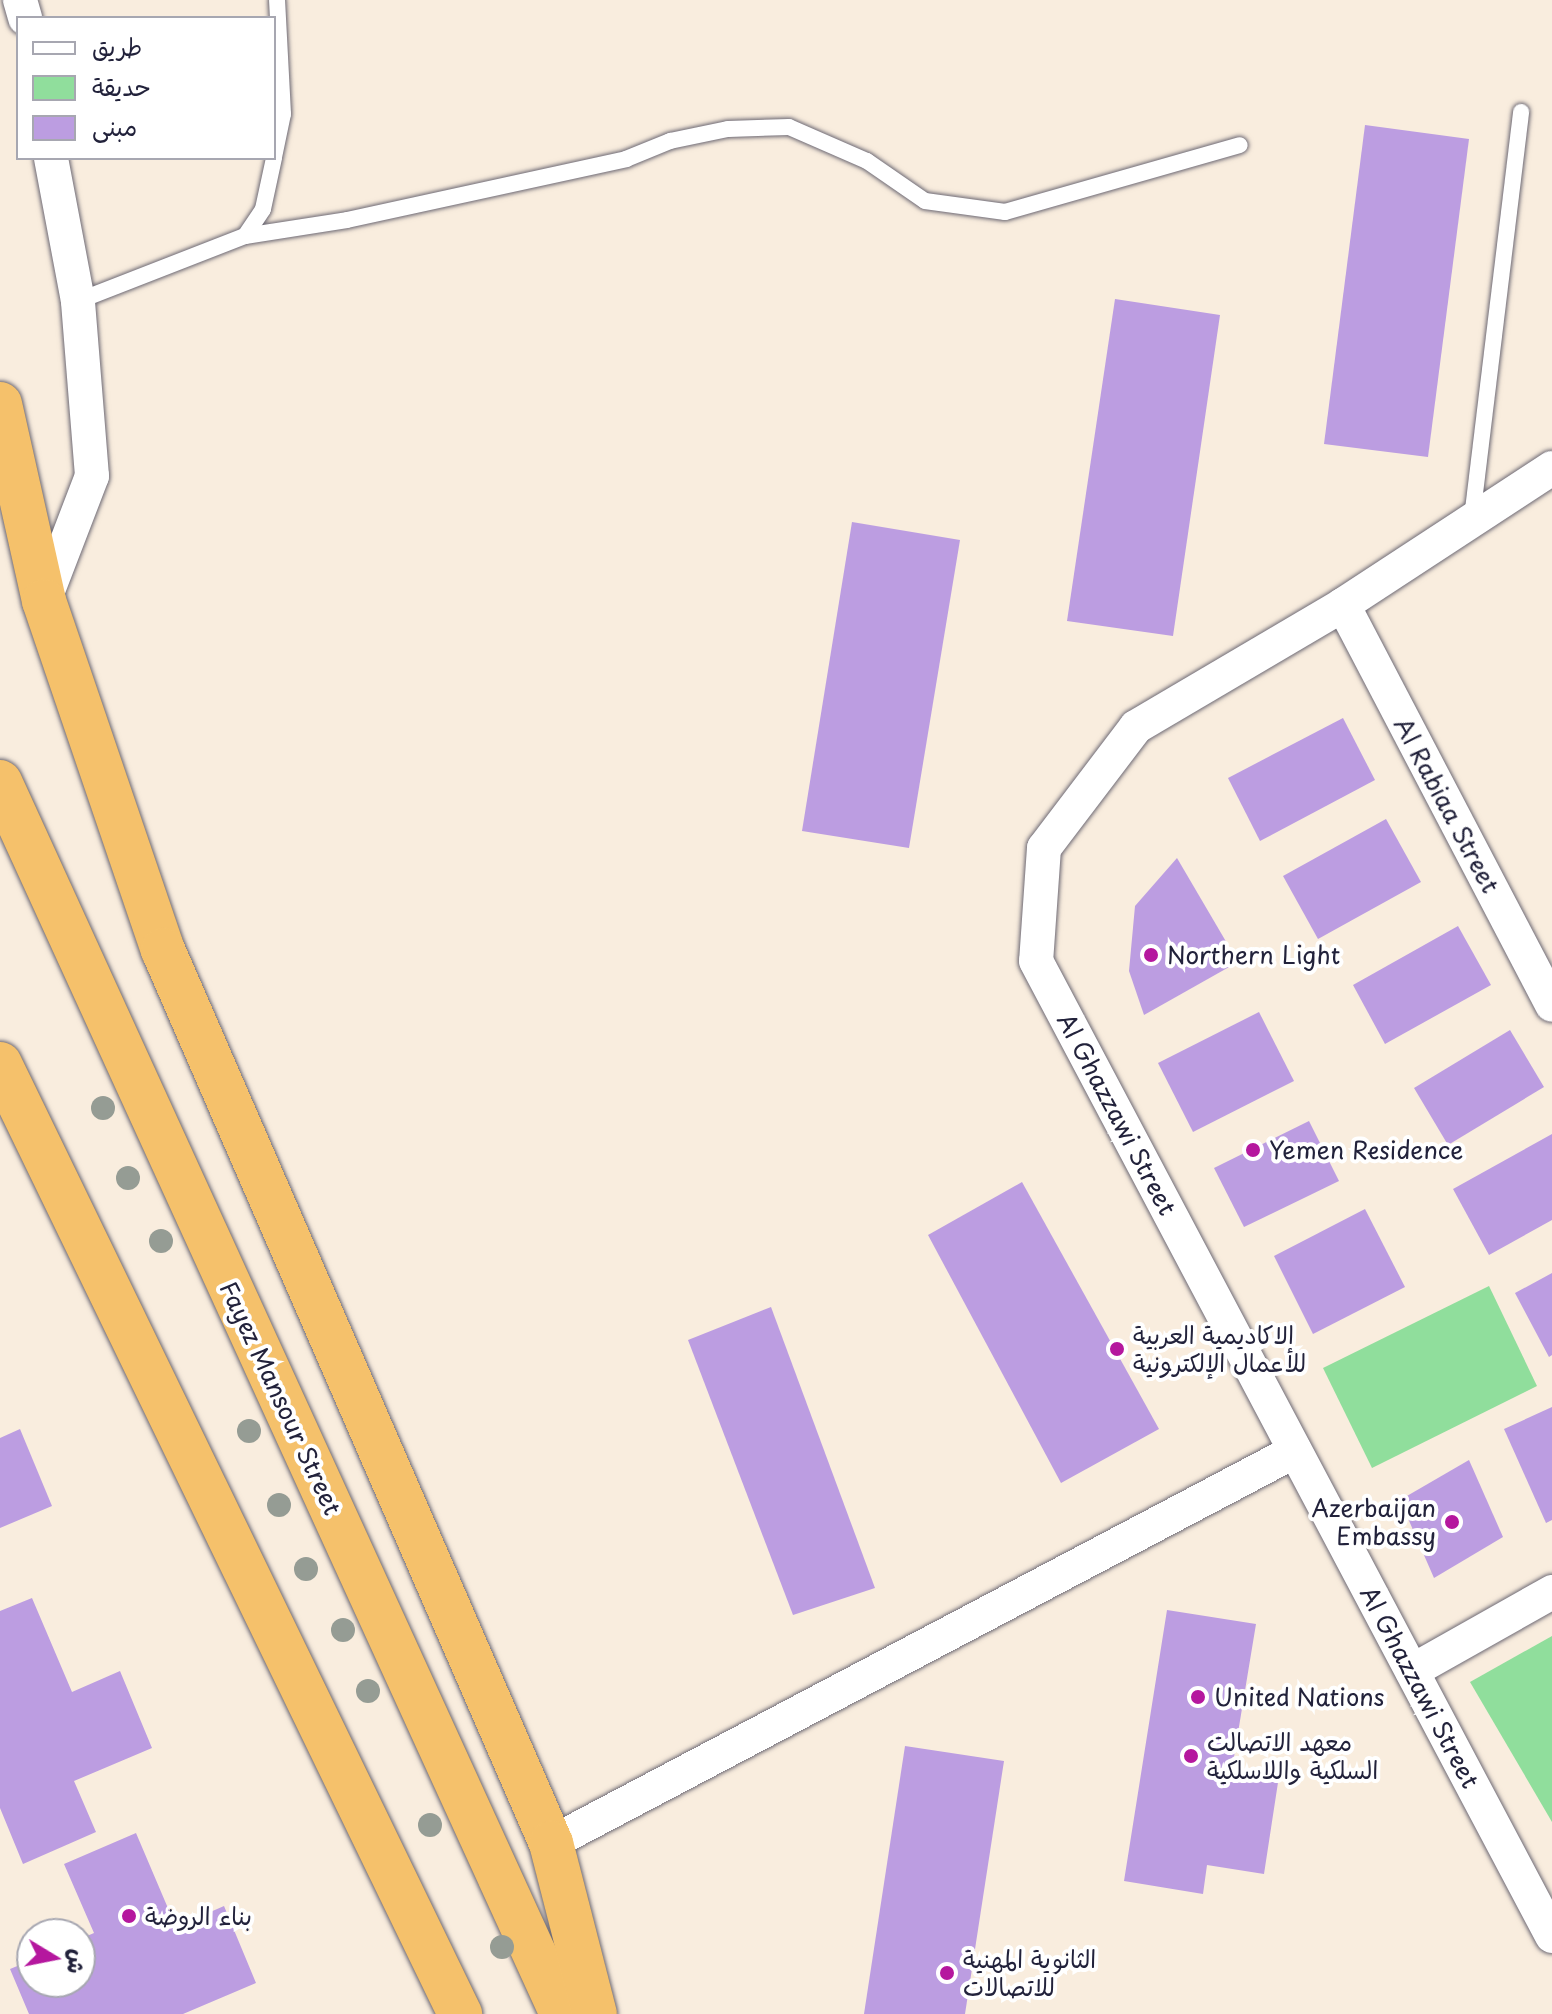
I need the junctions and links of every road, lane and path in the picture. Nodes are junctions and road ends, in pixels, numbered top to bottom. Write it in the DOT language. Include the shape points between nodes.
graph roads {
  1 [pos="277,0"];
  2 [pos="1521,112"];
  3 [pos="1240,145"];
  4 [pos="276,148"];
  5 [pos="51,160"];
  6 [pos="274,160"];
  7 [pos="245,236"];
  8 [pos="78,301"];
  9 [pos="0,404"];
  10 [pos="1552,468"];
  11 [pos="1472,518"];
  12 [pos="44,601"];
  13 [pos="1343,605"];
  14 [pos="0,782"];
  15 [pos="1552,1005"];
  16 [pos="0,1064"];
  17 [pos="1295,1451"];
  18 [pos="1552,1592"];
  19 [pos="1412,1671"];
  20 [pos="551,1843"];
  21 [pos="1552,1936"];
  22 [pos="460,2014"];
  23 [pos="562,2014"];
  24 [pos="595,2014"];
  1 -- 4 [label="lane" via="283,114"];
  2 -- 11 [label="lane"];
  3 -- 7 [label="lane" via="1005,212 925,201 867,161 789,127 728,129 670,141 626,159 347,220"];
  5 -- 8 [label="street"];
  6 -- 7 [label="lane" via="263,209"];
  7 -- 8 [label="lane"];
  8 -- 12 [label="street" via="92,476"];
  9 -- 12 [label="highway"];
  10 -- 11 [label="street, Al Ghazzawi Street"];
  11 -- 13 [label="street, Al Ghazzawi Street"];
  12 -- 20 [label="highway" via="163,950"];
  13 -- 15 [label="street, Al Rabiaa Street"];
  13 -- 17 [label="street, Al Ghazzawi Street" via="1136,727 1044,848 1036,961"];
  14 -- 23 [label="highway, Fayez Mansour Street"];
  16 -- 22 [label="highway"];
  17 -- 19 [label="street, Al Ghazzawi Street"];
  17 -- 20 [label="street"];
  18 -- 19 [label="street"];
  19 -- 21 [label="street, Al Ghazzawi Street"];
  20 -- 24 [label="highway"];
}
